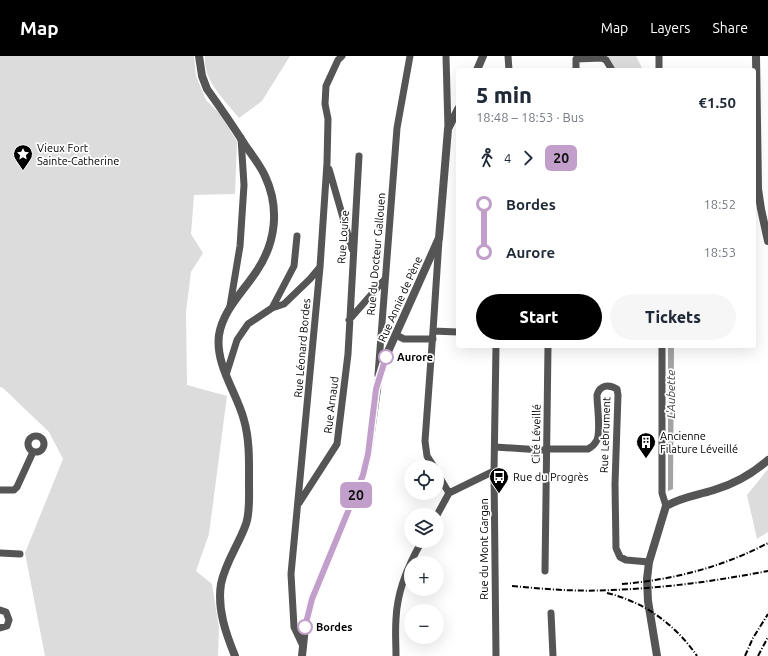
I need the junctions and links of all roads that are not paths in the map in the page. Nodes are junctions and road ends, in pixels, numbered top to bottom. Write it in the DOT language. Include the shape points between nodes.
graph roads {
  1 [pos="199,56"];
  2 [pos="342,56"];
  3 [pos="410,56"];
  4 [pos="446,56"];
  5 [pos="483,56"];
  6 [pos="508,56"];
  7 [pos="658,56"];
  8 [pos="756,56"];
  9 [pos="478,68"];
  10 [pos="508,68"];
  11 [pos="576,68"];
  12 [pos="611,68"];
  13 [pos="659,68"];
  14 [pos="755,68"];
  15 [pos="456,113"];
  16 [pos="756,115"];
  17 [pos="448,129"];
  18 [pos="241,138"];
  19 [pos="359,156"];
  20 [pos="327,163"];
  21 [pos="297,236"];
  22 [pos="439,238"];
  23 [pos="768,241"];
  24 [pos="353,251"];
  25 [pos="320,267"];
  26 [pos="385,279"];
  27 [pos="230,306"];
  28 [pos="272,308"];
  29 [pos="349,320"];
  30 [pos="433,331"];
  31 [pos="456,332"];
  32 [pos="396,334"];
  33 [pos="433,339"];
  34 [pos="496,348"];
  35 [pos="548,348"];
  36 [pos="662,348"];
  37 [pos="226,374"];
  38 [pos="378,382"];
  39 [pos="494,447"];
  40 [pos="548,449"];
  41 [pos="33,452"];
  42 [pos="430,460"];
  43 [pos="768,460"];
  44 [pos="494,471"];
  45 [pos="444,485"];
  46 [pos="0,490"];
  47 [pos="449,493"];
  48 [pos="298,505"];
  49 [pos="666,506"];
  50 [pos="441,508"];
  51 [pos="419,548"];
  52 [pos="0,553"];
  53 [pos="20,554"];
  54 [pos="650,562"];
  55 [pos="545,571"];
  56 [pos="0,610"];
  57 [pos="551,613"];
  58 [pos="0,628"];
  59 [pos="302,644"];
  60 [pos="236,656"];
  61 [pos="302,656"];
  62 [pos="396,656"];
  63 [pos="496,656"];
  64 [pos="553,656"];
  65 [pos="657,656"];
  1 -- 18 [label="street" via="207,89"];
  2 -- 20 [label="street, Rue Léonard Bordes" via="326,86"];
  3 -- 26 [label="street, Rue du Docteur Gallouen" via="397,128"];
  4 -- 17 [label="street"];
  5 -- 9 [label="street"];
  6 -- 10 [label="street"];
  7 -- 13 [label="street"];
  8 -- 14 [label="street"];
  11 -- 12 [label="street" via="576,59 602,58"];
  15 -- 17 [label="street, Rue Annie de Pène"];
  16 -- 23 [label="street" via="758,189"];
  17 -- 22 [label="street, Rue Annie de Pène"];
  18 -- 27 [label="street" via="244,191 240,246"];
  18 -- 27 [label="street" via="265,174 275,212 271,240 263,260"];
  19 -- 24 [label="street, Rue Louise"];
  20 -- 24 [label="street"];
  20 -- 25 [label="street, Rue Léonard Bordes"];
  21 -- 28 [label="street" via="294,266"];
  22 -- 30 [label="street"];
  22 -- 32 [label="street, Rue Annie de Pène"];
  24 -- 29 [label="street, Rue Louise"];
  25 -- 28 [label="street" via="284,304"];
  25 -- 48 [label="street, Rue Léonard Bordes"];
  26 -- 29 [label="street"];
  26 -- 38 [label="street, Rue du Docteur Gallouen"];
  27 -- 37 [label="street" via="222,322 219,338"];
  28 -- 37 [label="street" via="248,324 237,340"];
  29 -- 48 [label="street, Rue Arnaud" via="348,354 337,444"];
  30 -- 31 [label="street"];
  30 -- 33 [label="street"];
  32 -- 33 [label="street" via="404,339"];
  32 -- 38 [label="street, Rue Annie de Pène"];
  33 -- 42 [label="street" via="425,441"];
  34 -- 39 [label="street, Rue du Mont Gargan"];
  35 -- 40 [label="street, Cité Léveillé"];
  36 -- 49 [label="street" via="662,493"];
  37 -- 60 [label="street" via="244,419 249,458 246,523 220,591 221,614"];
  38 -- 59 [label="street, Rue Annie de Pène" via="363,475 312,599"];
  39 -- 40 [label="street, Rue Lebrument"];
  39 -- 44 [label="street, Rue du Mont Gargan"];
  40 -- 54 [label="street, Rue Lebrument" via="592,447 597,441 598,433 598,390 604,386 617,389 616,548 620,557 626,560"];
  40 -- 55 [label="street, Cité Léveillé"];
  41 -- 46 [label="street" via="17,487 14,490"];
  43 -- 49 [label="street" via="737,482 676,500"];
  44 -- 47 [label="street"];
  44 -- 63 [label="street, Rue du Mont Gargan"];
  45 -- 47 [label="street"];
  47 -- 50 [label="street"];
  48 -- 59 [label="street, Rue Léonard Bordes" via="291,574 294,627"];
  49 -- 54 [label="street"];
  51 -- 62 [label="street" via="399,593"];
  52 -- 53 [label="street"];
  54 -- 65 [label="street" via="647,593"];
  56 -- 58 [label="street" via="8,615 9,620 7,626"];
  57 -- 64 [label="street"];
  59 -- 61 [label="street, Rue Annie de Pène"];
}
